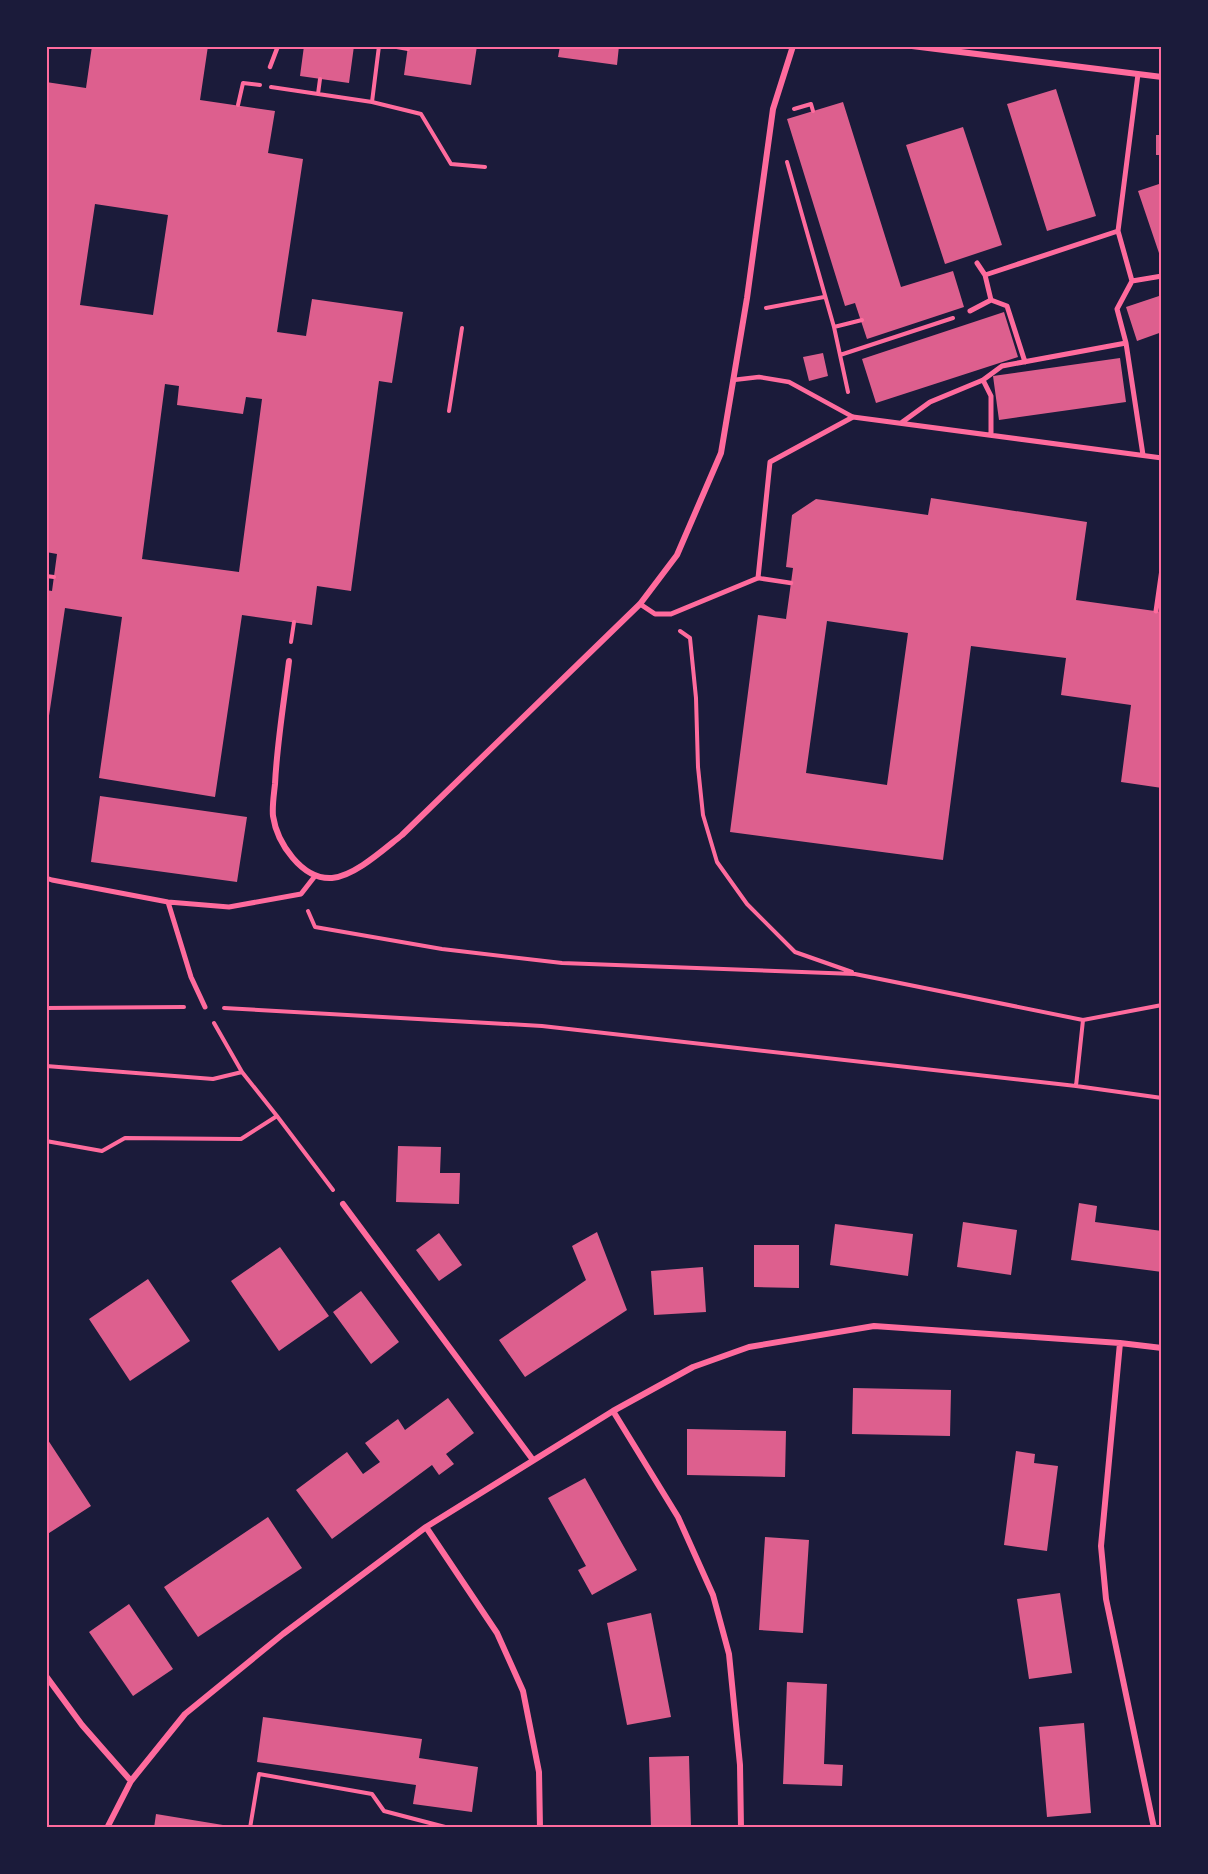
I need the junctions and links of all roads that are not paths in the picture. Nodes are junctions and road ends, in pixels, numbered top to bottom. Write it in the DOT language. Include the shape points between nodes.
graph roads {
  1 [pos="278,46"];
  2 [pos="793,46"];
  3 [pos="912,46"];
  4 [pos="270,67"];
  5 [pos="1138,74"];
  6 [pos="1161,77"];
  7 [pos="1118,231"];
  8 [pos="977,263"];
  9 [pos="985,275"];
  10 [pos="1161,276"];
  11 [pos="1132,281"];
  12 [pos="991,300"];
  13 [pos="970,311"];
  14 [pos="1126,343"];
  15 [pos="1025,362"];
  16 [pos="733,380"];
  17 [pos="983,380"];
  18 [pos="853,417"];
  19 [pos="901,423"];
  20 [pos="991,435"];
  21 [pos="1143,455"];
  22 [pos="1161,458"];
  23 [pos="1161,569"];
  24 [pos="758,578"];
  25 [pos="791,583"];
  26 [pos="640,604"];
  27 [pos="1156,611"];
  28 [pos="289,661"];
  29 [pos="315,876"];
  30 [pos="46,878"];
  31 [pos="168,902"];
  32 [pos="205,1007"];
  33 [pos="343,1204"];
  34 [pos="1120,1343"];
  35 [pos="1161,1348"];
  36 [pos="613,1411"];
  37 [pos="533,1460"];
  38 [pos="426,1527"];
  39 [pos="46,1676"];
  40 [pos="131,1781"];
  41 [pos="107,1827"];
  42 [pos="540,1827"];
  43 [pos="741,1827"];
  44 [pos="1154,1827"];
  1 -- 4 [label="lane"];
  2 -- 16 [label="street" via="772,109"];
  3 -- 5 [label="street"];
  5 -- 6 [label="street"];
  5 -- 7 [label="street"];
  7 -- 9 [label="street"];
  7 -- 11 [label="street"];
  8 -- 9 [label="street"];
  9 -- 12 [label="street"];
  10 -- 11 [label="street"];
  11 -- 14 [label="street" via="1117,309"];
  12 -- 13 [label="street"];
  12 -- 15 [label="street" via="1007,306"];
  14 -- 15 [label="street"];
  14 -- 21 [label="street"];
  15 -- 17 [label="street" via="1002,366"];
  16 -- 18 [label="lane" via="759,377 789,382"];
  16 -- 26 [label="street" via="721,453 677,555"];
  17 -- 19 [label="street" via="930,402"];
  17 -- 20 [label="street" via="991,396"];
  18 -- 19 [label="street"];
  18 -- 24 [label="street" via="770,462"];
  19 -- 20 [label="street"];
  20 -- 21 [label="street"];
  21 -- 22 [label="street"];
  23 -- 27 [label="street"];
  24 -- 25 [label="lane"];
  24 -- 26 [label="street" via="671,614 655,614"];
  26 -- 29 [label="street" via="402,835 349,873 332,878"];
  28 -- 29 [label="street" via="275,767 273,816 284,846 297,863"];
  29 -- 31 [label="street" via="301,894 229,907"];
  30 -- 31 [label="street"];
  31 -- 32 [label="street" via="191,977"];
  33 -- 37 [label="street"];
  34 -- 35 [label="street"];
  34 -- 36 [label="street" via="874,1326 749,1347 693,1367"];
  34 -- 44 [label="street" via="1101,1546 1106,1599"];
  36 -- 37 [label="street"];
  36 -- 43 [label="street" via="678,1517 713,1595 729,1654 740,1765"];
  37 -- 38 [label="street"];
  38 -- 40 [label="street" via="283,1634 185,1714"];
  38 -- 42 [label="street" via="497,1633 523,1691 539,1772"];
  39 -- 40 [label="street"];
  40 -- 41 [label="street"];
}
